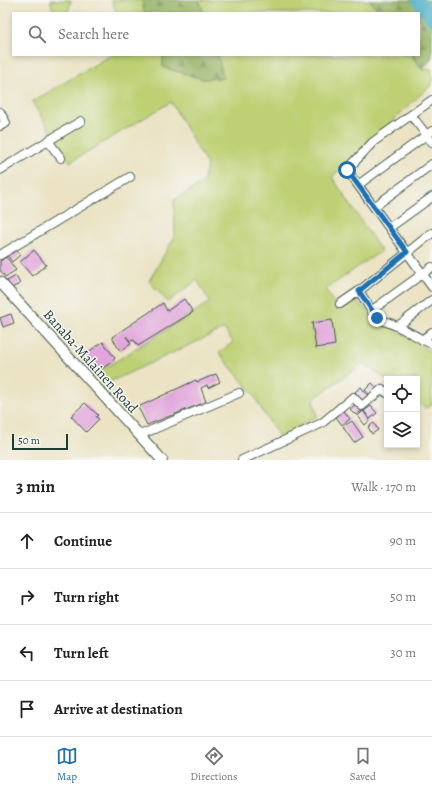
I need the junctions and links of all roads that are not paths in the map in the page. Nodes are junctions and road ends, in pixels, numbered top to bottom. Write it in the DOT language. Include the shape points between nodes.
graph roads {
  1 [pos="432,100"];
  2 [pos="0,112"];
  3 [pos="411,115"];
  4 [pos="81,121"];
  5 [pos="0,126"];
  6 [pos="429,133"];
  7 [pos="48,141"];
  8 [pos="432,142"];
  9 [pos="61,158"];
  10 [pos="432,164"];
  11 [pos="0,170"];
  12 [pos="130,177"];
  13 [pos="358,185"];
  14 [pos="432,197"];
  15 [pos="374,207"];
  16 [pos="389,228"];
  17 [pos="432,233"];
  18 [pos="407,252"];
  19 [pos="0,255"];
  20 [pos="432,267"];
  21 [pos="423,274"];
  22 [pos="0,282"];
  23 [pos="432,287"];
  24 [pos="359,291"];
  25 [pos="432,300"];
  26 [pos="340,304"];
  27 [pos="371,310"];
  28 [pos="398,326"];
  29 [pos="432,332"];
  30 [pos="422,340"];
  31 [pos="432,344"];
  32 [pos="384,391"];
  33 [pos="239,392"];
  34 [pos="140,435"];
  35 [pos="162,460"];
  36 [pos="242,460"];
  1 -- 3 [label="street"];
  2 -- 5 [label="street" via="6,123"];
  3 -- 6 [label="street"];
  3 -- 13 [label="street" via="373,142 347,170"];
  4 -- 7 [label="street"];
  6 -- 8 [label="street"];
  6 -- 13 [label="street"];
  7 -- 9 [label="street"];
  7 -- 11 [label="street"];
  10 -- 15 [label="street"];
  12 -- 19 [label="street"];
  13 -- 15 [label="street"];
  14 -- 16 [label="street"];
  15 -- 16 [label="street"];
  16 -- 18 [label="street"];
  17 -- 18 [label="street"];
  18 -- 21 [label="street"];
  18 -- 24 [label="street"];
  20 -- 21 [label="street"];
  21 -- 23 [label="street"];
  21 -- 27 [label="street"];
  22 -- 34 [label="street, Banaba-Malainen Road"];
  24 -- 26 [label="street"];
  24 -- 27 [label="street"];
  25 -- 28 [label="street"];
  27 -- 28 [label="street" via="377,318"];
  28 -- 30 [label="street"];
  29 -- 30 [label="street"];
  30 -- 31 [label="street"];
  32 -- 36 [label="street" via="382,389 362,406 354,397 322,423"];
  33 -- 34 [label="street"];
  34 -- 35 [label="street, Banaba-Malainen Road"];
}
